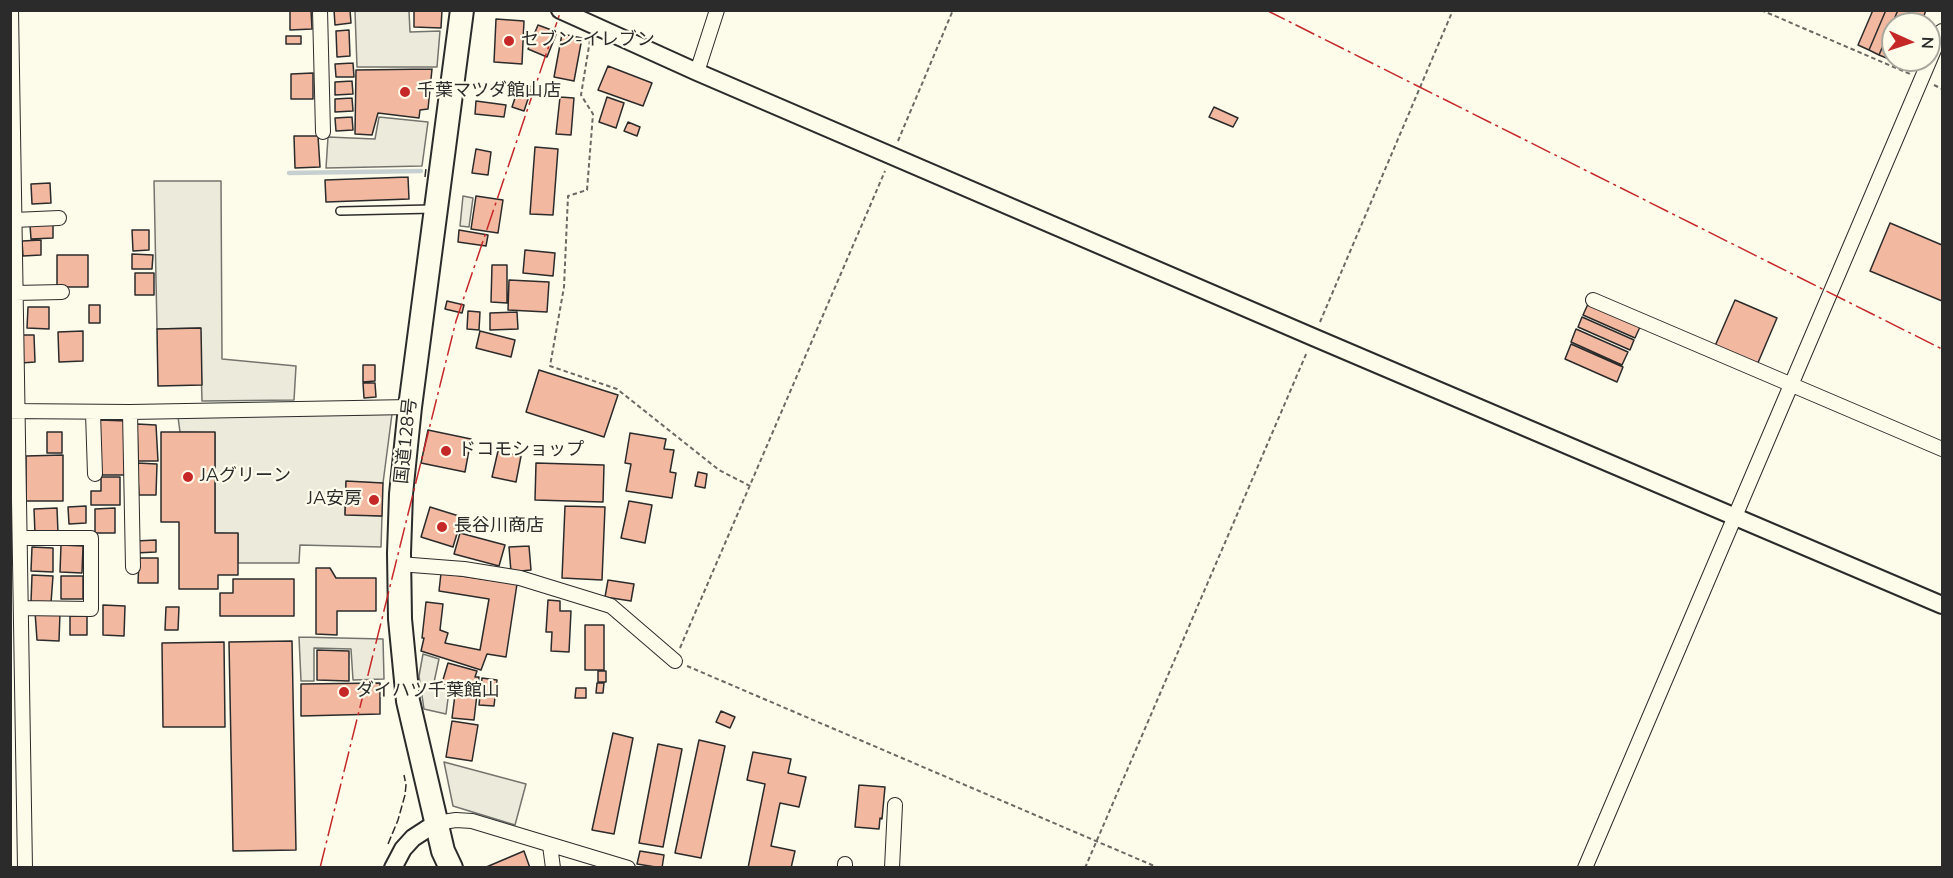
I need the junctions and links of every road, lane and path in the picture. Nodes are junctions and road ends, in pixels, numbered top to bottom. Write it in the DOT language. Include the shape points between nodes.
graph roads {
  1 [pos="11,10"];
  2 [pos="320,10"];
  3 [pos="462,10"];
  4 [pos="560,10"];
  5 [pos="717,10"];
  6 [pos="953,10"];
  7 [pos="1453,10"];
  8 [pos="1761,10"];
  9 [pos="593,24"];
  10 [pos="1942,31"];
  11 [pos="697,72"];
  12 [pos="1921,80"];
  13 [pos="1942,89"];
  14 [pos="323,132"];
  15 [pos="892,155"];
  16 [pos="436,209"];
  17 [pos="340,211"];
  18 [pos="14,219"];
  19 [pos="59,219"];
  20 [pos="62,292"];
  21 [pos="15,294"];
  22 [pos="1593,300"];
  23 [pos="1313,337"];
  24 [pos="1792,386"];
  25 [pos="410,407"];
  26 [pos="14,411"];
  27 [pos="130,412"];
  28 [pos="93,413"];
  29 [pos="14,448"];
  30 [pos="1942,449"];
  31 [pos="94,474"];
  32 [pos="15,479"];
  33 [pos="750,486"];
  34 [pos="1736,517"];
  35 [pos="20,538"];
  36 [pos="399,564"];
  37 [pos="133,567"];
  38 [pos="1942,605"];
  39 [pos="21,608"];
  40 [pos="675,661"];
  41 [pos="895,805"];
  42 [pos="436,823"];
  43 [pos="1097,841"];
  44 [pos="550,845"];
  45 [pos="25,867"];
  46 [pos="393,867"];
  47 [pos="451,867"];
  48 [pos="553,867"];
  49 [pos="628,867"];
  50 [pos="892,867"];
  51 [pos="1086,867"];
  52 [pos="1159,867"];
  53 [pos="1585,867"];
  1 -- 18 [label="street"];
  2 -- 14 [label="street"];
  3 -- 16 [label="highway, 国道128号"];
  4 -- 9 [label="street"];
  5 -- 11 [label="street"];
  6 -- 15 [label="path"];
  7 -- 23 [label="path"];
  8 -- 12 [label="path"];
  9 -- 11 [label="street"];
  9 -- 33 [label="path" via="581,95 593,114 587,190 568,196 564,287 550,366 617,388 719,470"];
  10 -- 12 [label="street"];
  11 -- 15 [label="street"];
  12 -- 13 [label="path"];
  12 -- 24 [label="street"];
  15 -- 23 [label="street"];
  15 -- 33 [label="path"];
  16 -- 17 [label="lane"];
  16 -- 25 [label="highway, 国道128号"];
  18 -- 19 [label="street"];
  18 -- 21 [label="street"];
  20 -- 21 [label="street"];
  21 -- 26 [label="street"];
  22 -- 24 [label="street"];
  23 -- 34 [label="street"];
  23 -- 43 [label="path"];
  24 -- 30 [label="street"];
  24 -- 34 [label="street"];
  25 -- 27 [label="street"];
  25 -- 36 [label="highway, 国道128号"];
  26 -- 28 [label="street"];
  26 -- 29 [label="street"];
  27 -- 28 [label="street"];
  27 -- 37 [label="street"];
  28 -- 31 [label="street"];
  29 -- 32 [label="street"];
  32 -- 35 [label="street"];
  33 -- 40 [label="path"];
  34 -- 38 [label="street"];
  34 -- 53 [label="street"];
  35 -- 39 [label="street"];
  35 -- 39 [label="street" via="91,538 91,609"];
  36 -- 40 [label="street" via="520,578 611,606"];
  36 -- 42 [label="highway, 国道128号" via="408,701"];
  39 -- 45 [label="street"];
  40 -- 43 [label="path"];
  41 -- 50 [label="street"];
  42 -- 44 [label="street" via="472,821"];
  42 -- 46 [label="street" via="413,838"];
  42 -- 47 [label="highway, 国道128号"];
  43 -- 51 [label="path"];
  43 -- 52 [label="path"];
  44 -- 48 [label="street"];
  44 -- 49 [label="street"];
}
